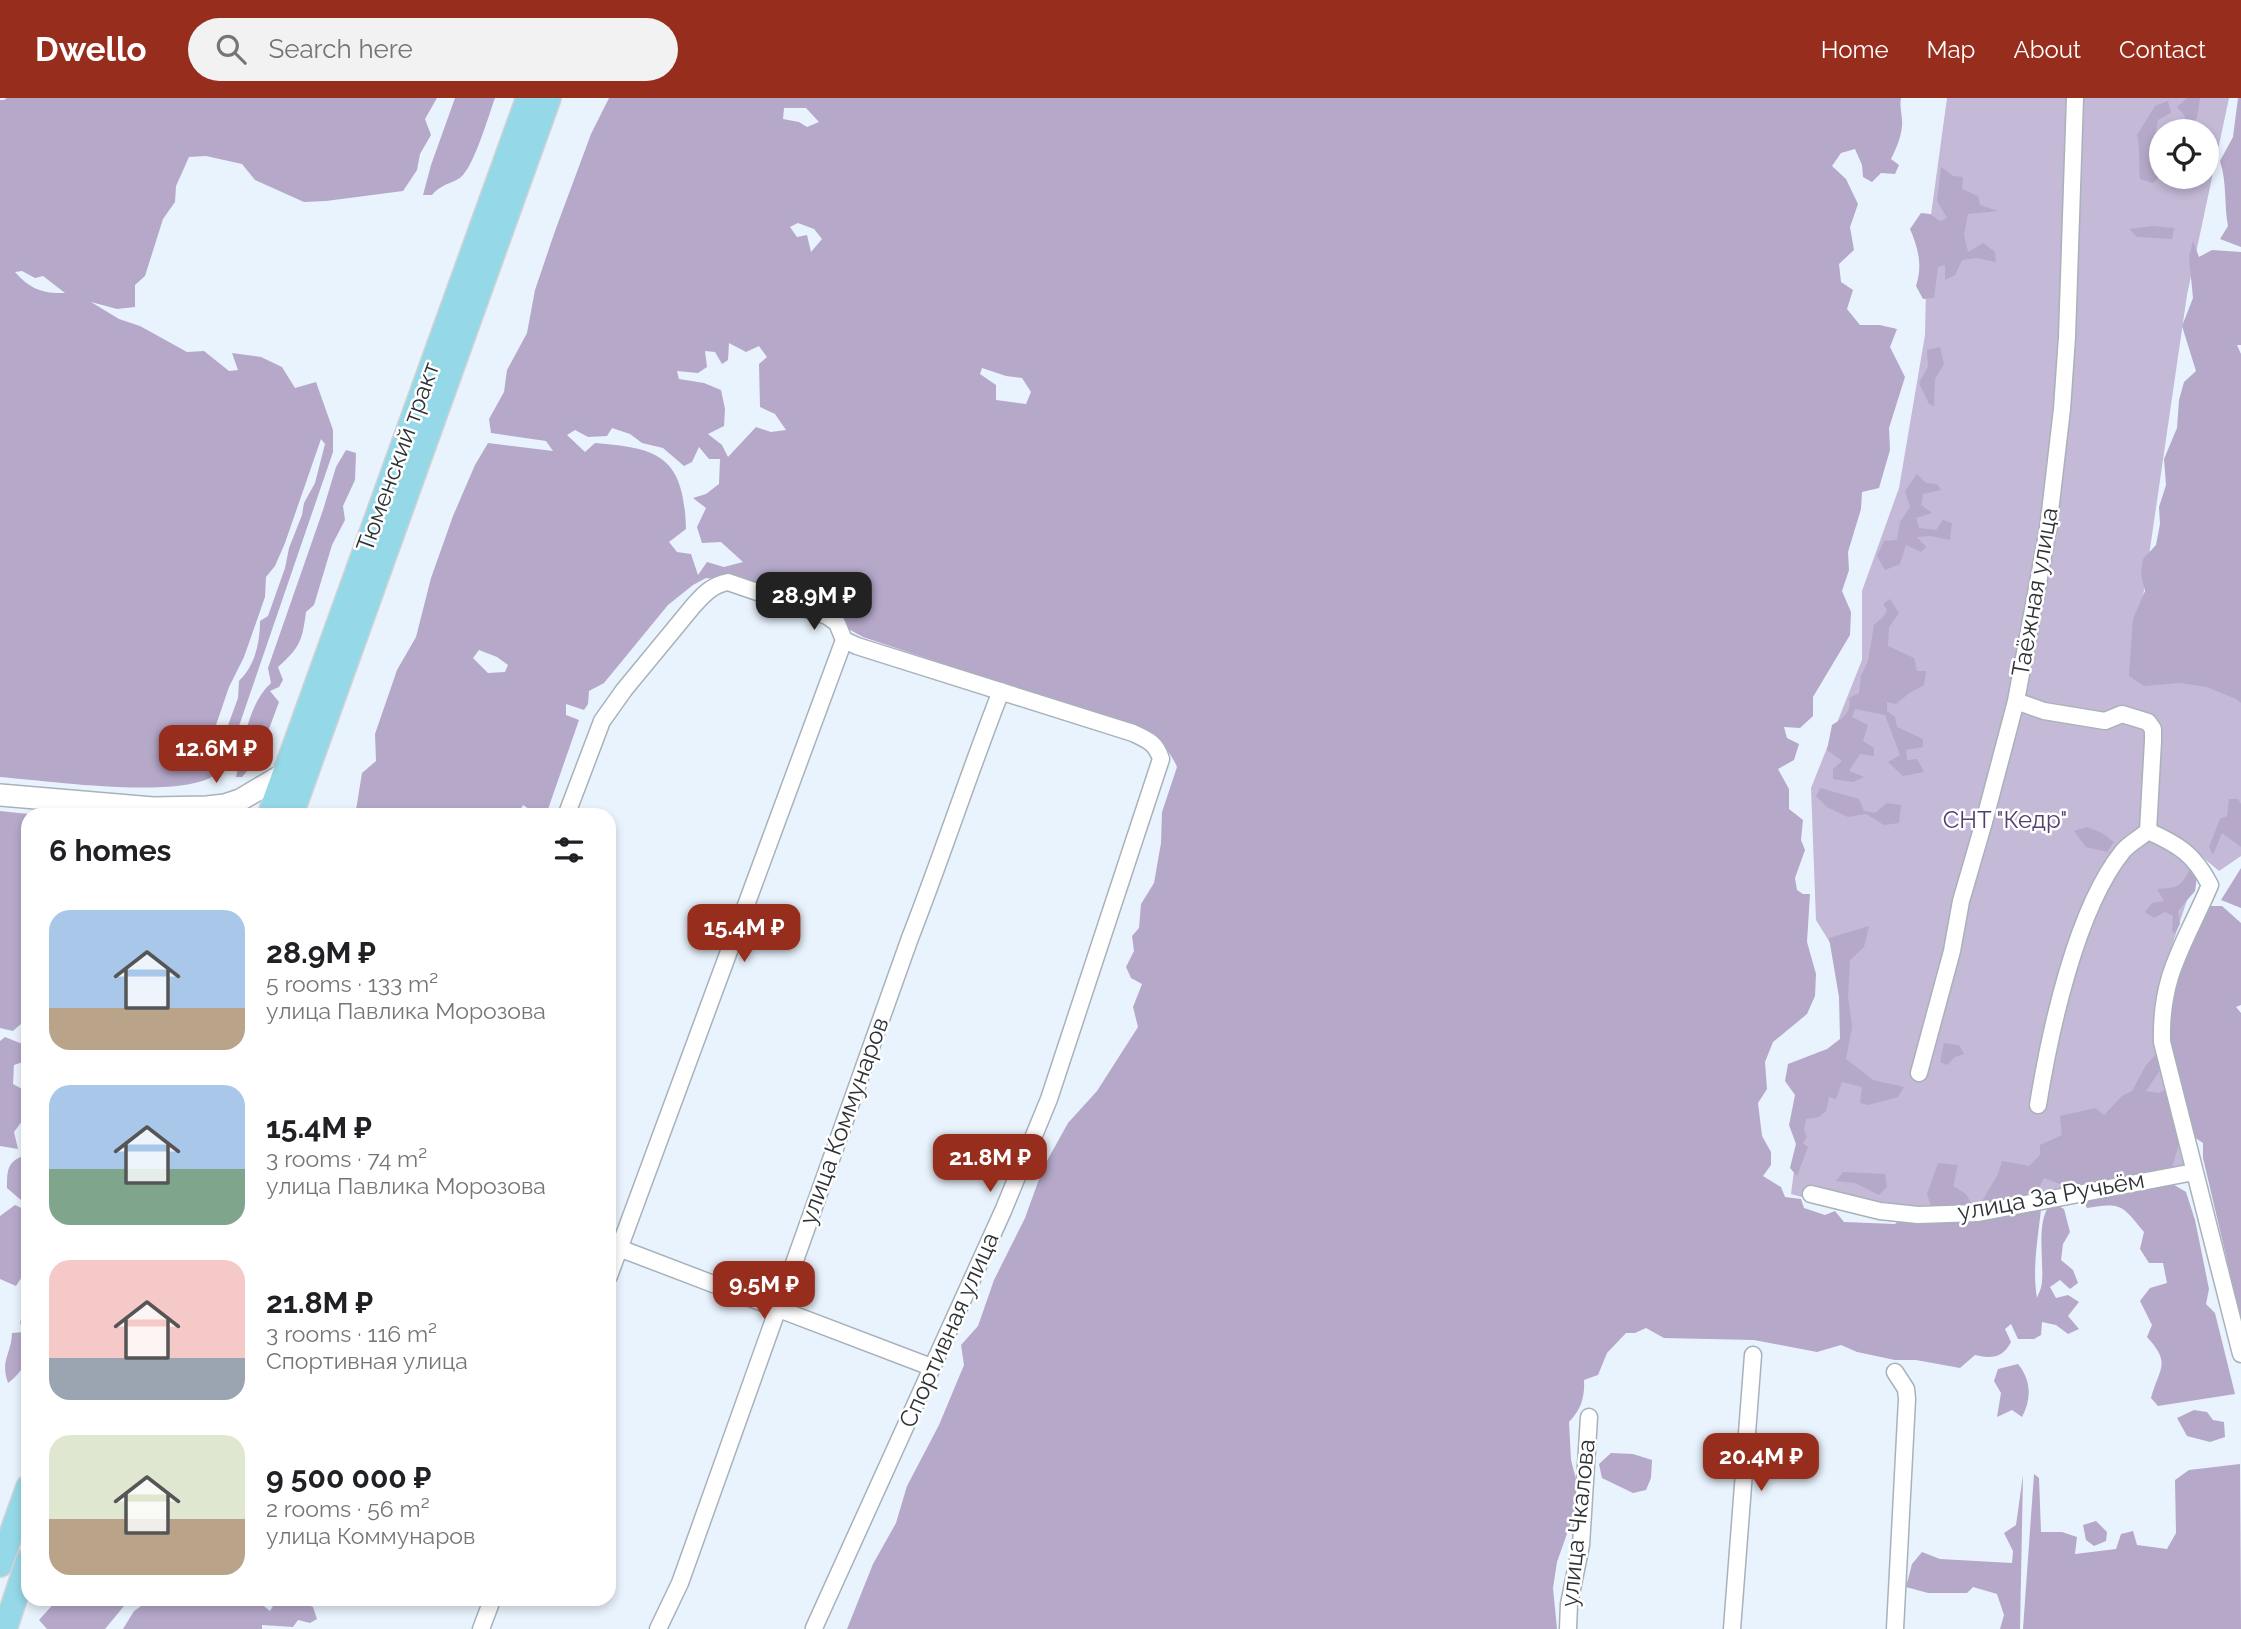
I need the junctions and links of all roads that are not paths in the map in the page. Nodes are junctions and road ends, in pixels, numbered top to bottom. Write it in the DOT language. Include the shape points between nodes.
graph roads {
  1 [pos="528,98"];
  2 [pos="549,98"];
  3 [pos="2075,98"];
  4 [pos="844,640"];
  5 [pos="1001,691"];
  6 [pos="2016,701"];
  7 [pos="284,774"];
  8 [pos="0,795"];
  9 [pos="153,808"];
  10 [pos="272,808"];
  11 [pos="294,808"];
  12 [pos="569,808"];
  13 [pos="2148,831"];
  14 [pos="1919,1073"];
  15 [pos="2038,1105"];
  16 [pos="2196,1177"];
  17 [pos="1811,1194"];
  18 [pos="616,1241"];
  19 [pos="616,1247"];
  20 [pos="778,1307"];
  21 [pos="2241,1354"];
  22 [pos="1753,1355"];
  23 [pos="932,1367"];
  24 [pos="1895,1372"];
  25 [pos="1588,1417"];
  26 [pos="21,1506"];
  27 [pos="0,1565"];
  28 [pos="21,1581"];
  29 [pos="490,1606"];
  30 [pos="814,1628"];
  31 [pos="5,1629"];
  32 [pos="481,1629"];
  33 [pos="658,1629"];
  34 [pos="1568,1629"];
  35 [pos="1732,1629"];
  36 [pos="1895,1629"];
  1 -- 7 [label="main road, Тюменский тракт"];
  2 -- 11 [label="main road, Тюменский тракт"];
  3 -- 6 [label="street, Таёжная улица" via="2062,409 2048,529"];
  4 -- 5 [label="street"];
  4 -- 12 [label="street" via="837,623 827,616 728,582 718,584 694,605 609,709"];
  4 -- 18 [label="street"];
  5 -- 20 [label="street, улица Коммунаров"];
  5 -- 23 [label="street, Спортивная улица" via="1133,733 1152,742 1161,759 1049,1099"];
  6 -- 13 [label="street" via="2105,721 2122,714 2148,722 2153,741"];
  6 -- 14 [label="street, Таёжная улица"];
  7 -- 9 [label="street" via="225,805"];
  7 -- 10 [label="main road, Тюменский тракт"];
  8 -- 9 [label="street"];
  13 -- 15 [label="street" via="2125,849 2089,913 2054,1021"];
  13 -- 16 [label="street" via="2185,850 2210,884 2176,956 2164,999 2162,1042"];
  16 -- 17 [label="street, улица За Ручьём" via="2166,1177 1978,1213 1880,1211"];
  16 -- 21 [label="street"];
  19 -- 20 [label="street"];
  20 -- 23 [label="street"];
  20 -- 33 [label="street, улица Коммунаров" via="680,1583"];
  22 -- 35 [label="street"];
  23 -- 30 [label="street, Спортивная улица"];
  24 -- 36 [label="street" via="1907,1399"];
  25 -- 34 [label="street, улица Чкалова" via="1581,1545"];
  26 -- 27 [label="main road"];
  28 -- 31 [label="main road"];
  29 -- 32 [label="street"];
}
